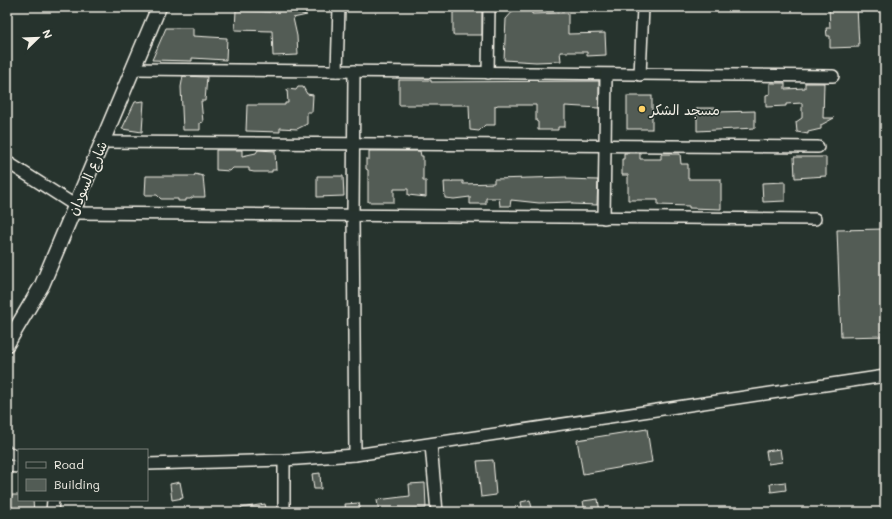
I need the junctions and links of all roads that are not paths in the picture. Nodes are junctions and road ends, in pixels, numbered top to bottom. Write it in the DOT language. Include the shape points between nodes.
graph roads {
  1 [pos="159,7"];
  2 [pos="339,7"];
  3 [pos="489,7"];
  4 [pos="643,7"];
  5 [pos="133,69"];
  6 [pos="337,71"];
  7 [pos="354,71"];
  8 [pos="488,73"];
  9 [pos="606,75"];
  10 [pos="640,75"];
  11 [pos="833,76"];
  12 [pos="102,142"];
  13 [pos="354,144"];
  14 [pos="606,146"];
  15 [pos="818,147"];
  16 [pos="7,162"];
  17 [pos="74,209"];
  18 [pos="353,215"];
  19 [pos="604,218"];
  20 [pos="815,220"];
  21 [pos="7,344"];
  22 [pos="885,376"];
  23 [pos="431,445"];
  24 [pos="7,452"];
  25 [pos="355,455"];
  26 [pos="18,457"];
  27 [pos="284,460"];
  28 [pos="148,464"];
  29 [pos="7,466"];
  30 [pos="18,466"];
  31 [pos="53,501"];
  32 [pos="52,512"];
  33 [pos="284,512"];
  34 [pos="437,512"];
  1 -- 5 [label="main road, شارع السودان"];
  2 -- 6 [label="street"];
  3 -- 8 [label="street"];
  4 -- 10 [label="street"];
  5 -- 6 [label="street"];
  5 -- 12 [label="main road, شارع السودان"];
  6 -- 7 [label="street"];
  7 -- 8 [label="street"];
  7 -- 13 [label="street"];
  8 -- 9 [label="street"];
  9 -- 10 [label="street"];
  9 -- 14 [label="street"];
  10 -- 11 [label="street"];
  12 -- 13 [label="street"];
  12 -- 17 [label="main road, شارع السودان"];
  13 -- 14 [label="street"];
  13 -- 18 [label="street"];
  14 -- 15 [label="street"];
  14 -- 19 [label="street"];
  16 -- 17 [label="street"];
  17 -- 18 [label="street"];
  17 -- 21 [label="main road, شارع السودان" via="42,285"];
  18 -- 19 [label="street"];
  18 -- 25 [label="street"];
  19 -- 20 [label="street"];
  22 -- 23 [label="street"];
  23 -- 25 [label="street"];
  23 -- 34 [label="street"];
  24 -- 26 [label="street"];
  25 -- 27 [label="street"];
  27 -- 28 [label="street"];
  27 -- 33 [label="street"];
  29 -- 30 [label="street"];
  31 -- 32 [label="street"];
}
